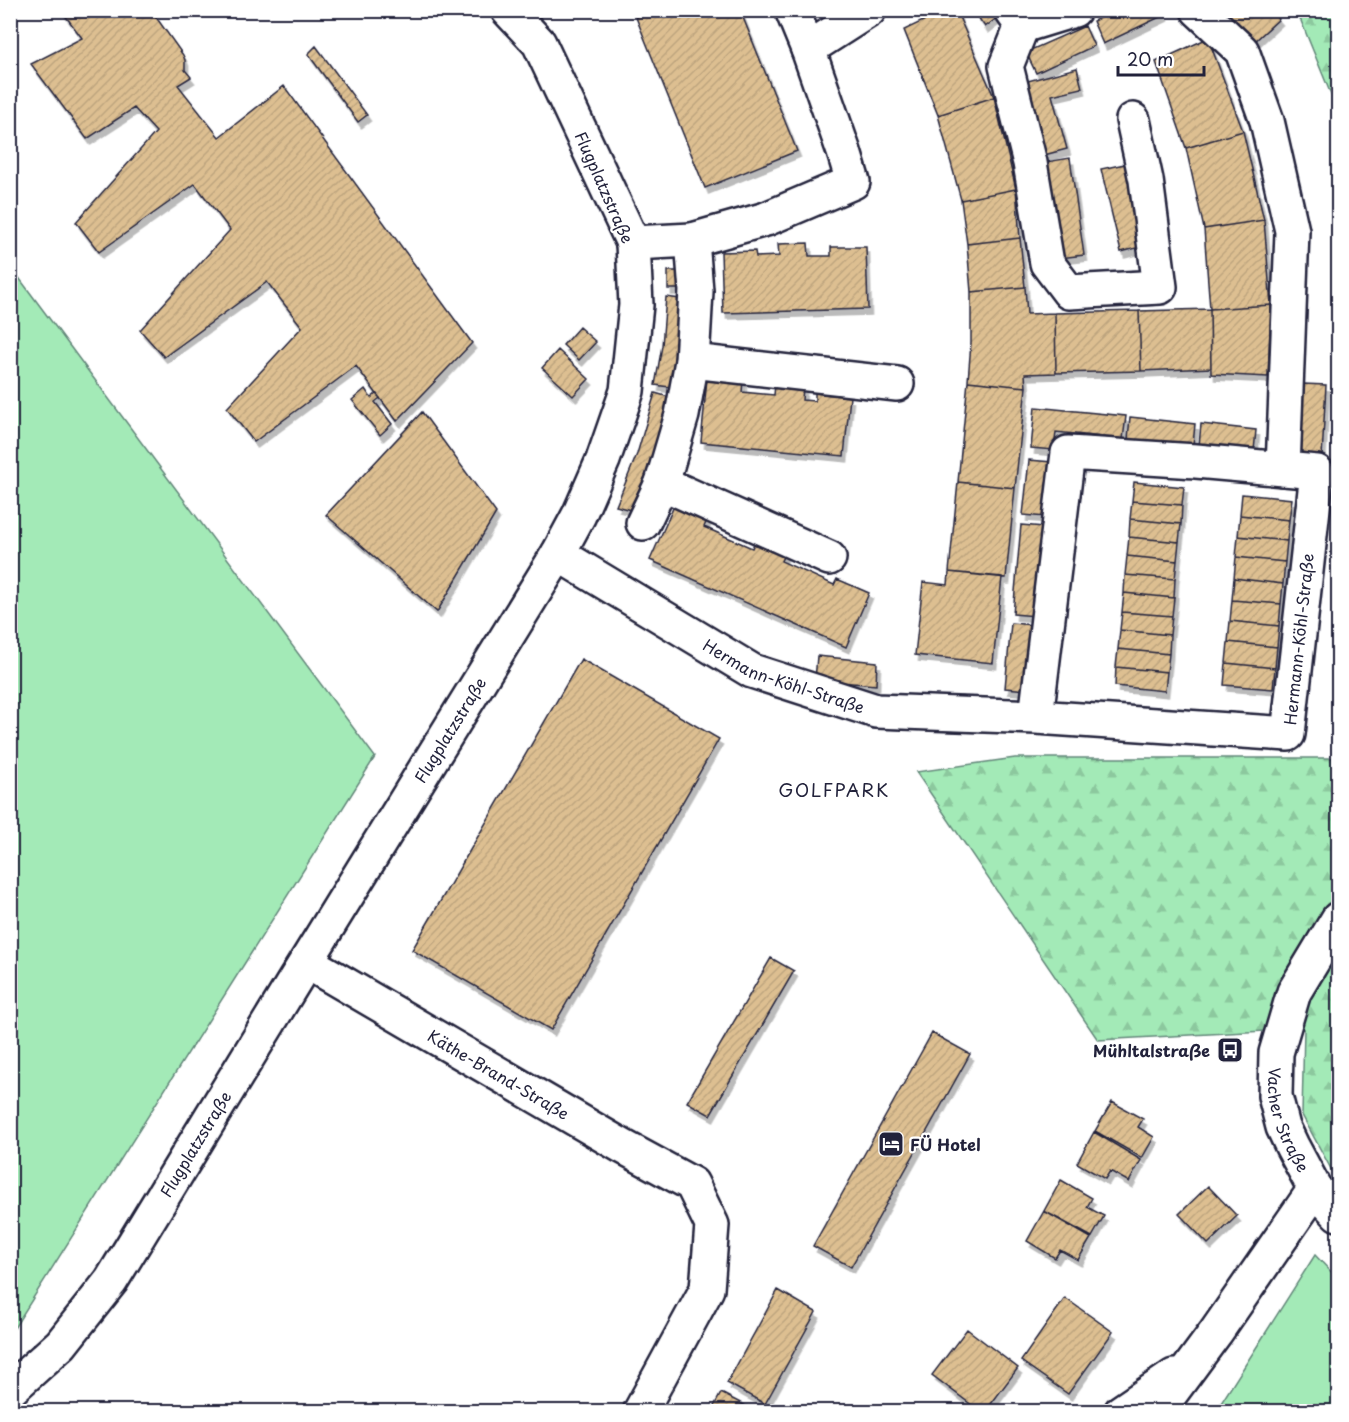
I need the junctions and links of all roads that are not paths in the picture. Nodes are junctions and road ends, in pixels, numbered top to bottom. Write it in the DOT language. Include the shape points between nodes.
graph roads {
  1 [pos="508,10"];
  2 [pos="792,10"];
  3 [pos="869,10"];
  4 [pos="1074,10"];
  5 [pos="1198,10"];
  6 [pos="1016,18"];
  7 [pos="808,49"];
  8 [pos="1133,120"];
  9 [pos="692,240"];
  10 [pos="633,243"];
  11 [pos="692,361"];
  12 [pos="897,384"];
  13 [pos="1283,470"];
  14 [pos="1328,473"];
  15 [pos="662,483"];
  16 [pos="643,523"];
  17 [pos="558,554"];
  18 [pos="829,558"];
  19 [pos="1036,717"];
  20 [pos="1338,919"];
  21 [pos="307,962"];
  22 [pos="1315,1189"];
  23 [pos="1338,1215"];
  24 [pos="1191,1365"];
  25 [pos="10,1390"];
  26 [pos="640,1412"];
  27 [pos="1121,1412"];
  28 [pos="1157,1412"];
  1 -- 10 [label="street, Flugplatzstraße" via="539,43"];
  2 -- 7 [label="street"];
  3 -- 7 [label="street"];
  4 -- 6 [label="street"];
  5 -- 13 [label="street" via="1242,51 1267,121 1292,231"];
  6 -- 8 [label="street" via="1006,66 1030,164 1047,264 1070,292 1160,287 1146,180"];
  7 -- 9 [label="street" via="853,182 766,219"];
  9 -- 10 [label="street"];
  9 -- 11 [label="street" via="696,291"];
  10 -- 17 [label="street, Flugplatzstraße" via="636,304 627,391 603,460"];
  11 -- 12 [label="street"];
  11 -- 15 [label="street" via="682,415"];
  13 -- 14 [label="street, Hermann-Köhl-Straße"];
  13 -- 19 [label="street, Hermann-Köhl-Straße" via="1068,453"];
  14 -- 19 [label="street, Hermann-Köhl-Straße" via="1288,734"];
  15 -- 16 [label="street"];
  15 -- 18 [label="street"];
  17 -- 19 [label="street, Hermann-Köhl-Straße" via="752,671 876,711"];
  17 -- 21 [label="street, Flugplatzstraße"];
  20 -- 22 [label="street, Vacher Straße" via="1294,992 1276,1053 1275,1096 1283,1126"];
  21 -- 25 [label="street, Flugplatzstraße" via="111,1281 61,1344"];
  21 -- 26 [label="street, Käthe-Brand-Straße" via="692,1185 712,1225 707,1289"];
  22 -- 23 [label="street, Vacher Straße"];
  22 -- 24 [label="street"];
  24 -- 27 [label="street"];
  24 -- 28 [label="street"];
}
